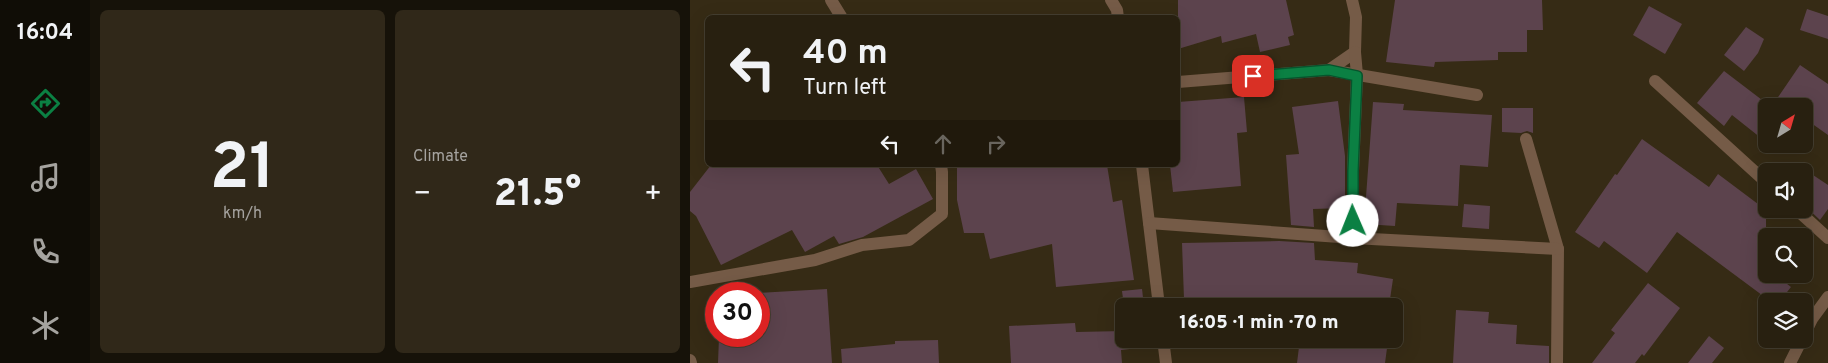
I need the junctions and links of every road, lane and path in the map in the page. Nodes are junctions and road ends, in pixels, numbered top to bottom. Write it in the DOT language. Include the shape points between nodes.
graph roads {
  1 [pos="831,0"];
  2 [pos="1112,0"];
  3 [pos="1352,0"];
  4 [pos="840,15"];
  5 [pos="1118,15"];
  6 [pos="1355,52"];
  7 [pos="1329,70"];
  8 [pos="1357,76"];
  9 [pos="1655,81"];
  10 [pos="1180,82"];
  11 [pos="1478,96"];
  12 [pos="1526,139"];
  13 [pos="941,167"];
  14 [pos="1142,167"];
  15 [pos="1758,175"];
  16 [pos="1806,218"];
  17 [pos="1150,223"];
  18 [pos="1353,238"];
  19 [pos="1828,238"];
  20 [pos="1558,249"];
  21 [pos="690,282"];
  22 [pos="1828,297"];
  23 [pos="1158,298"];
  24 [pos="1813,317"];
  25 [pos="1164,348"];
  26 [pos="1798,348"];
  27 [pos="1166,363"];
  28 [pos="1557,363"];
  29 [pos="1790,363"];
  1 -- 4 [label="street"];
  2 -- 5 [label="street"];
  3 -- 6 [label="street" via="1356,17"];
  6 -- 7 [label="street"];
  6 -- 8 [label="street"];
  7 -- 8 [label="street"];
  7 -- 10 [label="street"];
  8 -- 11 [label="street"];
  8 -- 18 [label="street"];
  9 -- 15 [label="street"];
  12 -- 20 [label="street"];
  13 -- 21 [label="street" via="942,214 909,240 862,245 815,260"];
  14 -- 17 [label="street"];
  16 -- 19 [label="street"];
  17 -- 18 [label="street"];
  17 -- 23 [label="street"];
  18 -- 20 [label="street"];
  20 -- 28 [label="street"];
  22 -- 24 [label="street"];
  25 -- 27 [label="street"];
  26 -- 29 [label="street"];
}
